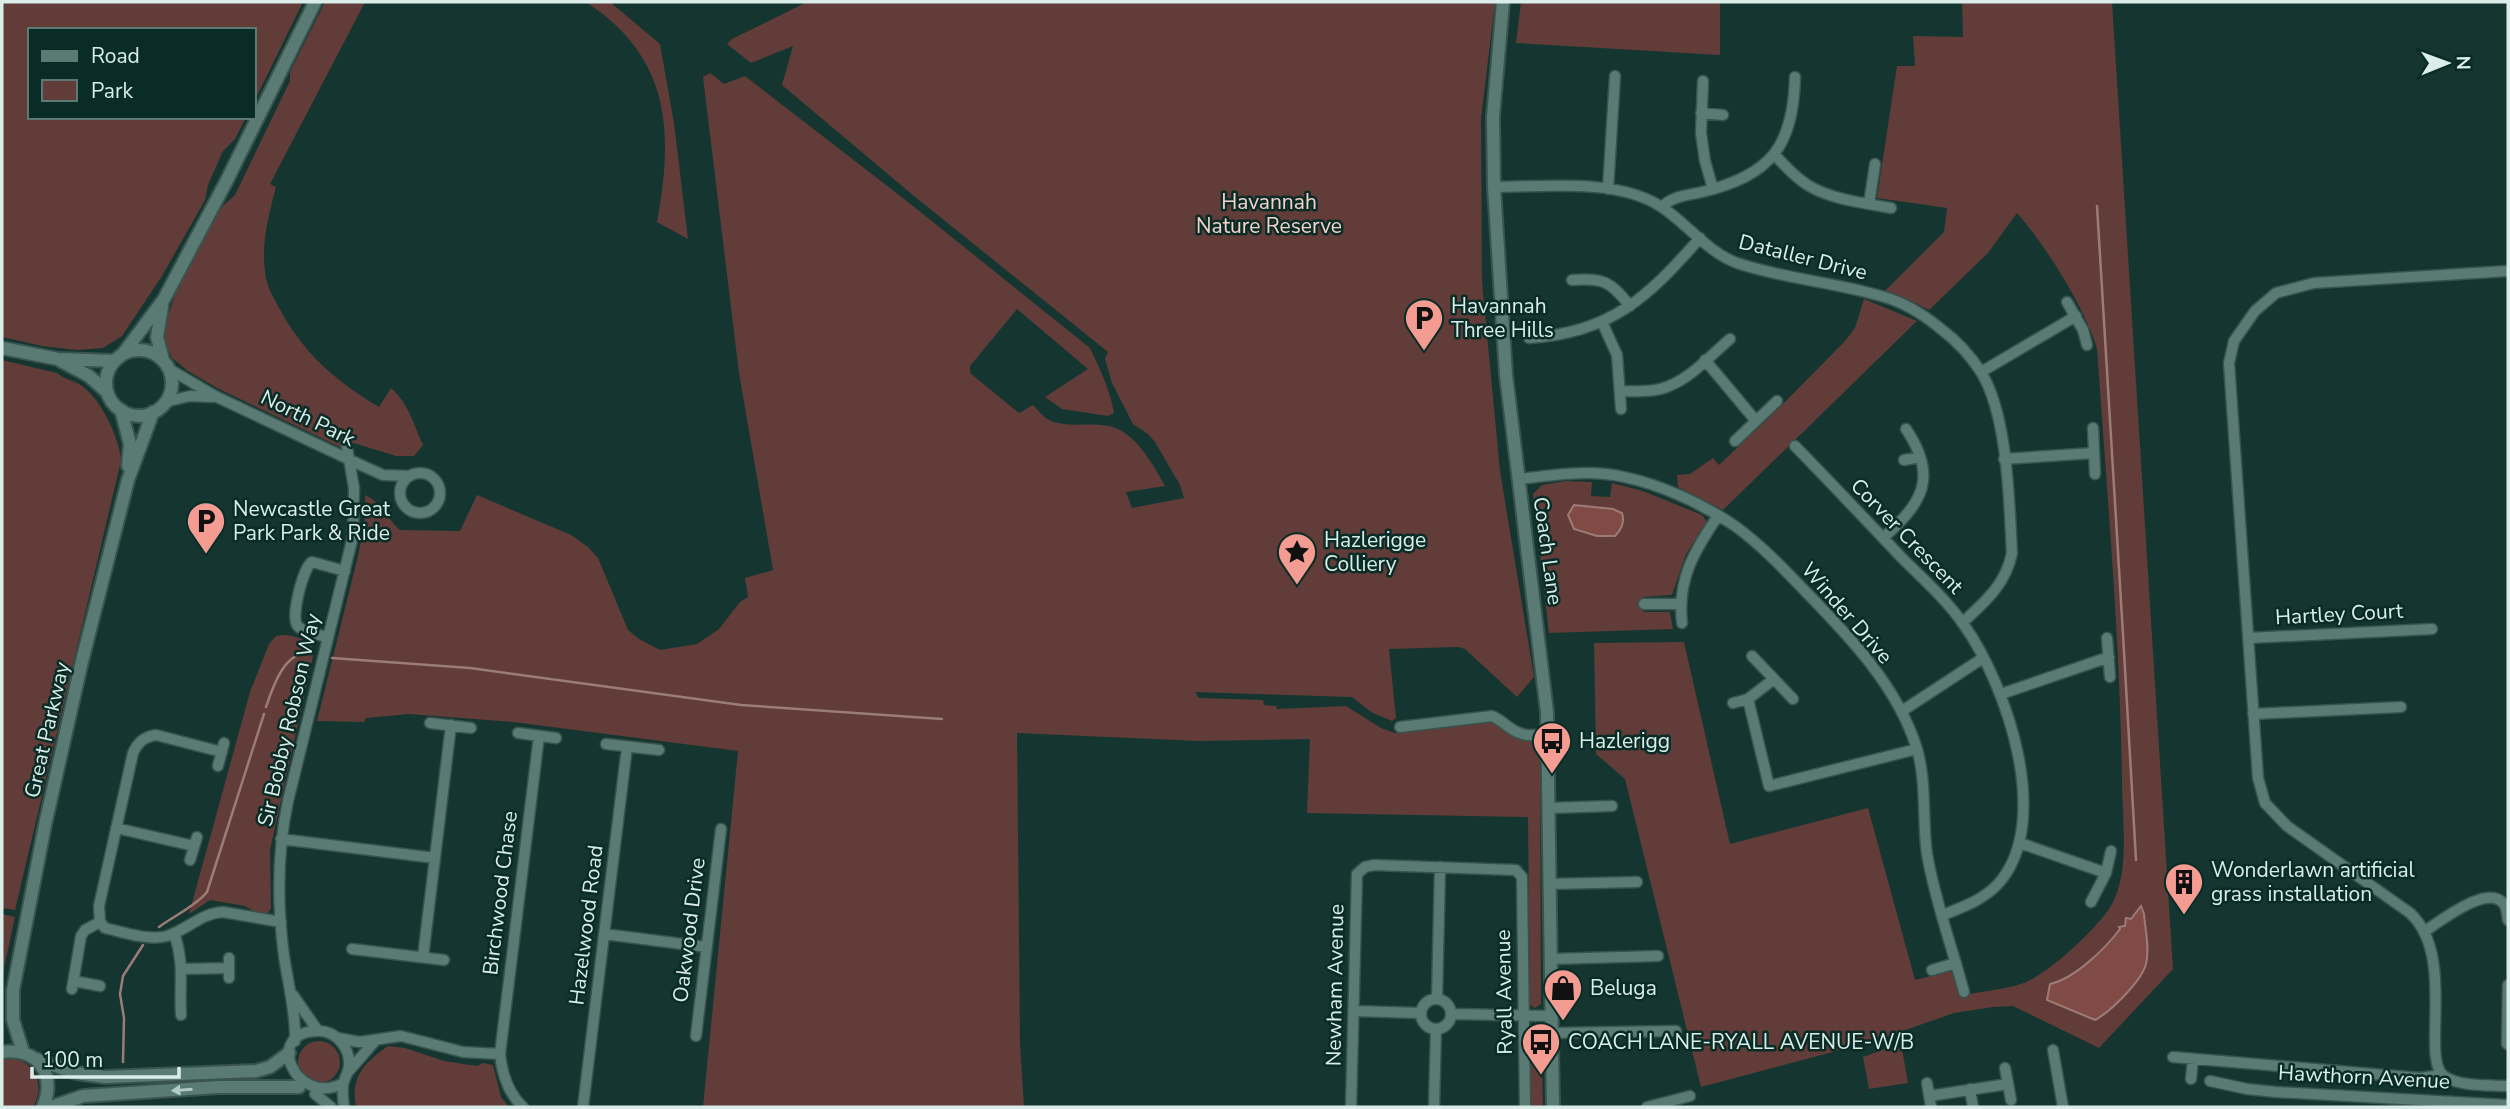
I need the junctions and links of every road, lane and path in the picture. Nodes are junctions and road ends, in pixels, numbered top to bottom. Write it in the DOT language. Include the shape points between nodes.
graph roads {
  1 [pos="315,2"];
  2 [pos="1503,2"];
  3 [pos="1615,76"];
  4 [pos="1796,77"];
  5 [pos="1703,81"];
  6 [pos="1701,113"];
  7 [pos="1723,115"];
  8 [pos="1774,154"];
  9 [pos="1875,164"];
  10 [pos="1494,187"];
  11 [pos="1608,189"];
  12 [pos="1713,189"];
  13 [pos="1869,204"];
  14 [pos="1662,207"];
  15 [pos="1891,208"];
  16 [pos="1700,238"];
  17 [pos="2508,271"];
  18 [pos="1572,280"];
  19 [pos="164,299"];
  20 [pos="2067,302"];
  21 [pos="1630,306"];
  22 [pos="2076,316"];
  23 [pos="1602,323"];
  24 [pos="1529,338"];
  25 [pos="1730,339"];
  26 [pos="2087,345"];
  27 [pos="2,348"];
  28 [pos="118,358"];
  29 [pos="58,359"];
  30 [pos="1705,360"];
  31 [pos="166,364"];
  32 [pos="1981,372"];
  33 [pos="1620,391"];
  34 [pos="107,392"];
  35 [pos="217,397"];
  36 [pos="1777,401"];
  37 [pos="165,402"];
  38 [pos="1621,409"];
  39 [pos="121,410"];
  40 [pos="153,412"];
  41 [pos="1756,421"];
  42 [pos="2092,428"];
  43 [pos="1906,429"];
  44 [pos="1735,441"];
  45 [pos="346,442"];
  46 [pos="1795,446"];
  47 [pos="2094,453"];
  48 [pos="1920,457"];
  49 [pos="349,459"];
  50 [pos="2004,459"];
  51 [pos="1904,460"];
  52 [pos="2095,474"];
  53 [pos="383,475"];
  54 [pos="410,476"];
  55 [pos="1519,479"];
  56 [pos="128,480"];
  57 [pos="401,499"];
  58 [pos="1718,516"];
  59 [pos="1883,538"];
  60 [pos="345,571"];
  61 [pos="1644,604"];
  62 [pos="1679,604"];
  63 [pos="1962,622"];
  64 [pos="1682,623"];
  65 [pos="2432,629"];
  66 [pos="327,637"];
  67 [pos="2107,638"];
  68 [pos="2248,638"];
  69 [pos="1752,656"];
  70 [pos="2109,657"];
  71 [pos="1983,658"];
  72 [pos="2110,677"];
  73 [pos="1774,679"];
  74 [pos="2001,694"];
  75 [pos="1748,699"];
  76 [pos="1793,699"];
  77 [pos="1733,703"];
  78 [pos="2401,707"];
  79 [pos="1902,711"];
  80 [pos="2253,714"];
  81 [pos="430,723"];
  82 [pos="451,725"];
  83 [pos="1400,727"];
  84 [pos="471,728"];
  85 [pos="518,733"];
  86 [pos="1548,734"];
  87 [pos="539,736"];
  88 [pos="556,738"];
  89 [pos="606,744"];
  90 [pos="627,747"];
  91 [pos="1917,749"];
  92 [pos="659,750"];
  93 [pos="218,766"];
  94 [pos="1612,806"];
  95 [pos="1549,808"];
  96 [pos="116,828"];
  97 [pos="721,829"];
  98 [pos="281,839"];
  99 [pos="2020,843"];
  100 [pos="2110,851"];
  101 [pos="435,858"];
  102 [pos="190,860"];
  103 [pos="1440,867"];
  104 [pos="2106,873"];
  105 [pos="1637,882"];
  106 [pos="1549,884"];
  107 [pos="2091,902"];
  108 [pos="1943,915"];
  109 [pos="2508,920"];
  110 [pos="100,922"];
  111 [pos="281,922"];
  112 [pos="2425,931"];
  113 [pos="174,933"];
  114 [pos="604,934"];
  115 [pos="706,947"];
  116 [pos="352,949"];
  117 [pos="1658,956"];
  118 [pos="423,957"];
  119 [pos="1551,959"];
  120 [pos="444,960"];
  121 [pos="1956,963"];
  122 [pos="229,968"];
  123 [pos="183,969"];
  124 [pos="1932,970"];
  125 [pos="2508,985"];
  126 [pos="100,986"];
  127 [pos="13,990"];
  128 [pos="291,992"];
  129 [pos="1964,992"];
  130 [pos="1437,998"];
  131 [pos="1354,1011"];
  132 [pos="1420,1013"];
  133 [pos="1452,1014"];
  134 [pos="2,1015"];
  135 [pos="181,1015"];
  136 [pos="1524,1016"];
  137 [pos="1552,1016"];
  138 [pos="1436,1029"];
  139 [pos="318,1031"];
  140 [pos="1676,1031"];
  141 [pos="1552,1033"];
  142 [pos="696,1036"];
  143 [pos="338,1038"];
  144 [pos="375,1041"];
  145 [pos="2507,1044"];
  146 [pos="292,1047"];
  147 [pos="2,1052"];
  148 [pos="23,1052"];
  149 [pos="500,1054"];
  150 [pos="2173,1057"];
  151 [pos="2069,1058"];
  152 [pos="36,1059"];
  153 [pos="2193,1059"];
  154 [pos="2005,1068"];
  155 [pos="348,1072"];
  156 [pos="2441,1074"];
  157 [pos="2191,1079"];
  158 [pos="2217,1079"];
  159 [pos="343,1083"];
  160 [pos="1927,1083"];
  161 [pos="2008,1084"];
  162 [pos="2508,1086"];
  163 [pos="299,1087"];
  164 [pos="1970,1089"];
  165 [pos="315,1094"];
  166 [pos="106,1095"];
  167 [pos="1690,1096"];
  168 [pos="1929,1096"];
  169 [pos="2011,1100"];
  170 [pos="2486,1105"];
  171 [pos="2508,1105"];
  172 [pos="43,1107"];
  173 [pos="51,1107"];
  174 [pos="81,1107"];
  175 [pos="331,1107"];
  176 [pos="344,1107"];
  177 [pos="523,1107"];
  178 [pos="583,1107"];
  179 [pos="1351,1107"];
  180 [pos="1434,1107"];
  181 [pos="1525,1107"];
  182 [pos="1553,1107"];
  183 [pos="1647,1107"];
  184 [pos="1931,1107"];
  185 [pos="1973,1107"];
  186 [pos="2063,1107"];
  1 -- 19 [label="street"];
  2 -- 10 [label="street, Coach Lane" via="1493,117"];
  3 -- 11 [label="street"];
  4 -- 8 [label="street" via="1790,127"];
  5 -- 6 [label="street"];
  6 -- 7 [label="street"];
  6 -- 12 [label="street" via="1702,142"];
  8 -- 12 [label="street" via="1761,169"];
  8 -- 13 [label="street" via="1812,187"];
  9 -- 13 [label="street"];
  10 -- 11 [label="street, Dataller Drive"];
  10 -- 55 [label="street, Coach Lane" via="1506,375"];
  11 -- 14 [label="street, Dataller Drive"];
  12 -- 14 [label="street" via="1672,199"];
  13 -- 15 [label="street"];
  14 -- 16 [label="street, Dataller Drive"];
  16 -- 21 [label="street" via="1667,275"];
  16 -- 32 [label="street, Dataller Drive" via="1733,262 1906,305 1948,334"];
  17 -- 68 [label="street" via="2314,283 2276,293 2234,341 2229,363"];
  18 -- 21 [label="street" via="1598,278"];
  19 -- 28 [label="street"];
  19 -- 31 [label="street" via="157,337"];
  20 -- 22 [label="street"];
  21 -- 23 [label="street"];
  22 -- 26 [label="street"];
  22 -- 32 [label="street"];
  23 -- 24 [label="street"];
  23 -- 33 [label="street" via="1617,355"];
  25 -- 30 [label="street"];
  27 -- 29 [label="street"];
  28 -- 29 [label="street"];
  28 -- 31 [label="street" via="134,350 145,351"];
  28 -- 34 [label="street" via="107,377"];
  29 -- 34 [label="street, Great Parkway"];
  30 -- 33 [label="street" via="1668,387"];
  30 -- 41 [label="street"];
  31 -- 35 [label="street, North Park"];
  31 -- 37 [label="street" via="172,386"];
  32 -- 50 [label="street, Dataller Drive" via="1993,401"];
  33 -- 38 [label="street"];
  34 -- 39 [label="street, Great Parkway"];
  35 -- 37 [label="street, North Park" via="190,396"];
  35 -- 49 [label="street, North Park"];
  36 -- 41 [label="street"];
  37 -- 40 [label="street"];
  39 -- 40 [label="street" via="138,416"];
  39 -- 56 [label="street, Great Parkway" via="130,444"];
  40 -- 56 [label="street, Great Parkway"];
  41 -- 44 [label="street"];
  42 -- 47 [label="street"];
  43 -- 48 [label="street"];
  45 -- 49 [label="street, Sir Bobby Robson Way"];
  46 -- 59 [label="street, Corver Crescent"];
  47 -- 50 [label="street"];
  47 -- 52 [label="street"];
  48 -- 51 [label="street"];
  48 -- 59 [label="street" via="1918,500"];
  49 -- 53 [label="street, North Park"];
  49 -- 60 [label="street, Sir Bobby Robson Way" via="355,513"];
  50 -- 63 [label="street, Dataller Drive" via="2012,553 2009,566 1991,598"];
  53 -- 54 [label="street, North Park"];
  53 -- 57 [label="street, North Park"];
  54 -- 57 [label="street" via="402,486"];
  54 -- 57 [label="street, North Park" via="429,475 438,483 440,496 433,509 421,513 408,509"];
  55 -- 58 [label="street, Winder Drive" via="1591,472 1624,477 1654,485"];
  55 -- 86 [label="street, Coach Lane"];
  56 -- 127 [label="street, Great Parkway" via="45,825"];
  58 -- 62 [label="street" via="1686,572"];
  58 -- 79 [label="street, Winder Drive" via="1750,538 1841,628"];
  59 -- 63 [label="street, Corver Crescent"];
  60 -- 66 [label="street, Sir Bobby Robson Way"];
  60 -- 66 [label="street" via="312,562 304,572 296,624"];
  61 -- 62 [label="street"];
  62 -- 64 [label="street"];
  63 -- 71 [label="street, Corver Crescent"];
  65 -- 68 [label="street, Hartley Court"];
  66 -- 98 [label="street, Sir Bobby Robson Way"];
  67 -- 70 [label="street"];
  68 -- 80 [label="street"];
  69 -- 73 [label="street"];
  70 -- 72 [label="street"];
  70 -- 74 [label="street"];
  71 -- 74 [label="street, Corver Crescent"];
  71 -- 79 [label="street"];
  73 -- 75 [label="street"];
  73 -- 76 [label="street"];
  74 -- 99 [label="street, Corver Crescent" via="2022,784"];
  75 -- 77 [label="street"];
  75 -- 91 [label="street" via="1769,786"];
  78 -- 80 [label="street"];
  79 -- 91 [label="street, Winder Drive"];
  80 -- 112 [label="street" via="2258,778 2265,803 2287,826 2410,913"];
  81 -- 82 [label="street"];
  82 -- 84 [label="street"];
  82 -- 101 [label="street"];
  83 -- 86 [label="street" via="1492,716 1518,732"];
  85 -- 87 [label="street"];
  86 -- 95 [label="street, Coach Lane"];
  87 -- 88 [label="street"];
  87 -- 149 [label="street, Birchwood Chase"];
  89 -- 90 [label="street"];
  90 -- 92 [label="street"];
  90 -- 114 [label="street, Hazelwood Road"];
  91 -- 108 [label="street, Winder Drive" via="1929,868"];
  93 -- 96 [label="street" via="223,747 146,737 133,753"];
  94 -- 95 [label="street"];
  95 -- 106 [label="street, Coach Lane"];
  96 -- 102 [label="street" via="196,842"];
  96 -- 110 [label="street" via="99,906"];
  97 -- 115 [label="street, Oakwood Drive"];
  98 -- 101 [label="street"];
  98 -- 111 [label="street, Sir Bobby Robson Way"];
  99 -- 104 [label="street"];
  99 -- 108 [label="street, Corver Crescent" via="1997,884 1978,901"];
  100 -- 104 [label="street"];
  101 -- 118 [label="street"];
  103 -- 130 [label="street"];
  103 -- 131 [label="street, Newham Avenue" via="1374,865 1357,874"];
  103 -- 136 [label="street, Ryall Avenue" via="1516,870 1522,877"];
  104 -- 107 [label="street"];
  105 -- 106 [label="street"];
  106 -- 119 [label="street, Coach Lane"];
  108 -- 121 [label="street, Winder Drive"];
  109 -- 112 [label="street" via="2505,905 2496,898 2481,897"];
  110 -- 113 [label="street" via="105,928 155,937"];
  110 -- 126 [label="street" via="81,936 73,985"];
  111 -- 113 [label="street" via="214,912"];
  111 -- 128 [label="street, Sir Bobby Robson Way"];
  112 -- 156 [label="street" via="2433,956 2435,1055"];
  113 -- 123 [label="street"];
  114 -- 115 [label="street"];
  114 -- 178 [label="street, Hazelwood Road"];
  115 -- 142 [label="street, Oakwood Drive"];
  116 -- 118 [label="street"];
  117 -- 119 [label="street"];
  118 -- 120 [label="street"];
  119 -- 137 [label="street, Coach Lane"];
  121 -- 124 [label="street"];
  121 -- 129 [label="street, Winder Drive"];
  122 -- 123 [label="street"];
  123 -- 135 [label="street"];
  125 -- 145 [label="street"];
  127 -- 134 [label="street, Great Parkway"];
  127 -- 148 [label="street, Great Parkway" via="13,1020"];
  128 -- 139 [label="street, Sir Bobby Robson Way"];
  128 -- 146 [label="street, Sir Bobby Robson Way"];
  130 -- 132 [label="street" via="1424,1004"];
  130 -- 133 [label="street" via="1449,1005"];
  131 -- 132 [label="street"];
  131 -- 179 [label="street, Newham Avenue"];
  132 -- 138 [label="street" via="1430,1028"];
  133 -- 136 [label="street"];
  133 -- 138 [label="street" via="1444,1027"];
  136 -- 137 [label="street"];
  136 -- 181 [label="street, Ryall Avenue"];
  137 -- 141 [label="street, Coach Lane"];
  138 -- 180 [label="street"];
  139 -- 143 [label="street"];
  139 -- 146 [label="street" via="302,1036"];
  140 -- 141 [label="street"];
  141 -- 182 [label="street, Coach Lane"];
  143 -- 144 [label="street"];
  143 -- 155 [label="street" via="349,1056"];
  144 -- 149 [label="street" via="401,1036 463,1052"];
  144 -- 155 [label="street"];
  146 -- 152 [label="street" via="275,1064 256,1071 119,1077 76,1073"];
  146 -- 163 [label="street" via="289,1071"];
  147 -- 148 [label="street"];
  148 -- 152 [label="street"];
  149 -- 177 [label="street" via="506,1081"];
  150 -- 153 [label="street"];
  151 -- 186 [label="street" via="2054,1055"];
  152 -- 172 [label="street" via="47,1080"];
  153 -- 156 [label="street" via="2420,1078"];
  153 -- 157 [label="street"];
  154 -- 161 [label="street"];
  155 -- 159 [label="street"];
  156 -- 162 [label="street" via="2451,1080"];
  158 -- 170 [label="street, Hawthorn Avenue" via="2276,1092"];
  159 -- 165 [label="street" via="330,1092"];
  159 -- 176 [label="street"];
  160 -- 168 [label="street"];
  161 -- 164 [label="street"];
  161 -- 169 [label="street"];
  163 -- 165 [label="street"];
  163 -- 166 [label="street, one-way"];
  164 -- 168 [label="street"];
  164 -- 185 [label="street"];
  165 -- 175 [label="street"];
  166 -- 173 [label="street" via="75,1098"];
  166 -- 174 [label="street"];
  167 -- 183 [label="street"];
  168 -- 184 [label="street"];
  170 -- 171 [label="street, Hawthorn Avenue"];
}
